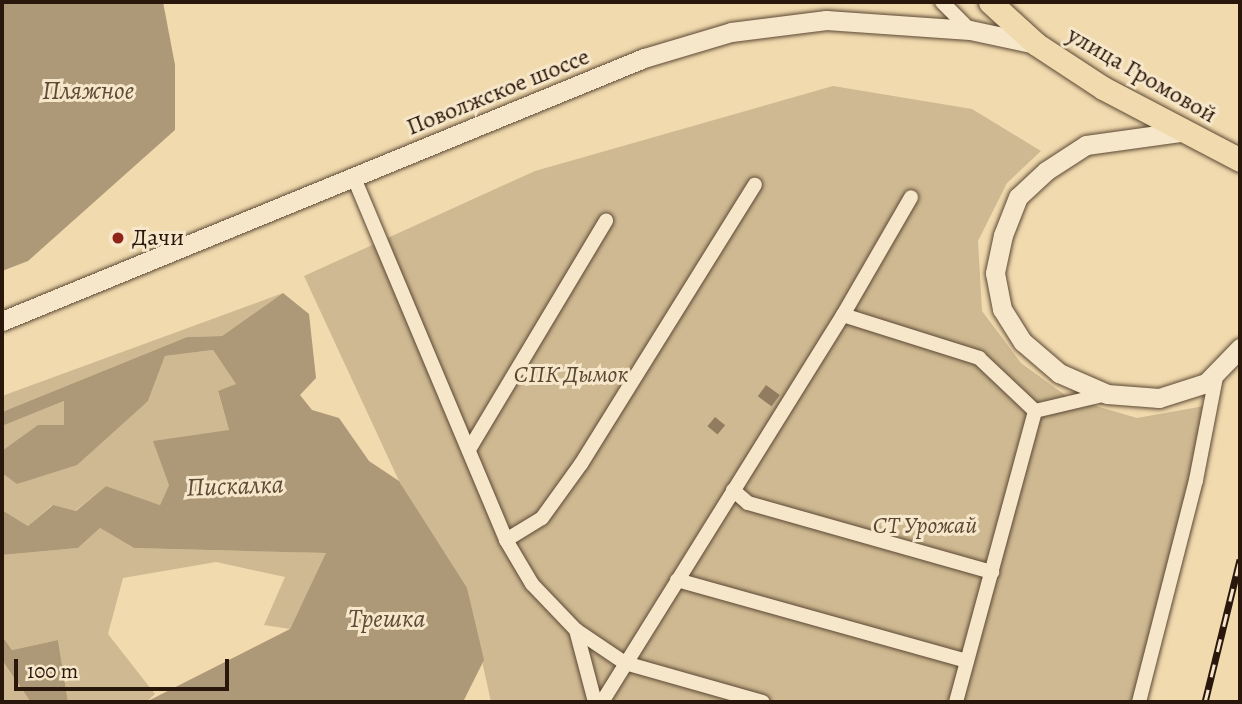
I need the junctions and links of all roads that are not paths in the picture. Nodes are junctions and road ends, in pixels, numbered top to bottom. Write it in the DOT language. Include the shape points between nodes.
graph roads {
  1 [pos="942,2"];
  2 [pos="990,2"];
  3 [pos="970,30"];
  4 [pos="1036,44"];
  5 [pos="1188,131"];
  6 [pos="1240,160"];
  7 [pos="354,178"];
  8 [pos="755,185"];
  9 [pos="911,197"];
  10 [pos="606,220"];
  11 [pos="843,315"];
  12 [pos="2,321"];
  13 [pos="1240,348"];
  14 [pos="1217,372"];
  15 [pos="1107,394"];
  16 [pos="1035,411"];
  17 [pos="470,448"];
  18 [pos="733,491"];
  19 [pos="506,540"];
  20 [pos="992,572"];
  21 [pos="677,580"];
  22 [pos="576,630"];
  23 [pos="967,661"];
  24 [pos="625,663"];
  25 [pos="595,702"];
  26 [pos="602,702"];
  27 [pos="763,702"];
  28 [pos="956,702"];
  29 [pos="1139,702"];
  1 -- 3 [label="street"];
  2 -- 4 [label="main road, улица Громовой"];
  3 -- 4 [label="main road, Поволжское шоссе"];
  3 -- 7 [label="main road, Поволжское шоссе" via="827,20 731,32 643,58"];
  4 -- 5 [label="main road, улица Громовой" via="1103,88"];
  5 -- 6 [label="main road, улица Громовой"];
  5 -- 15 [label="main road" via="1086,145 1046,171 1018,197 1003,234 995,273 1002,309 1023,342 1059,373"];
  7 -- 12 [label="main road, Поволжское шоссе"];
  7 -- 17 [label="street"];
  8 -- 19 [label="street" via="581,464 542,518"];
  9 -- 11 [label="street"];
  10 -- 17 [label="street"];
  11 -- 16 [label="street" via="979,358"];
  11 -- 18 [label="street"];
  13 -- 14 [label="main road"];
  14 -- 15 [label="main road" via="1206,383 1159,398"];
  14 -- 29 [label="street" via="1196,480 1162,598"];
  15 -- 16 [label="street"];
  16 -- 20 [label="street"];
  17 -- 19 [label="street"];
  18 -- 20 [label="street" via="748,503"];
  18 -- 21 [label="street"];
  19 -- 22 [label="street" via="532,584"];
  20 -- 23 [label="street"];
  21 -- 23 [label="street"];
  21 -- 24 [label="street"];
  22 -- 24 [label="street"];
  22 -- 25 [label="street"];
  23 -- 28 [label="street"];
  24 -- 26 [label="street"];
  24 -- 27 [label="street"];
}
